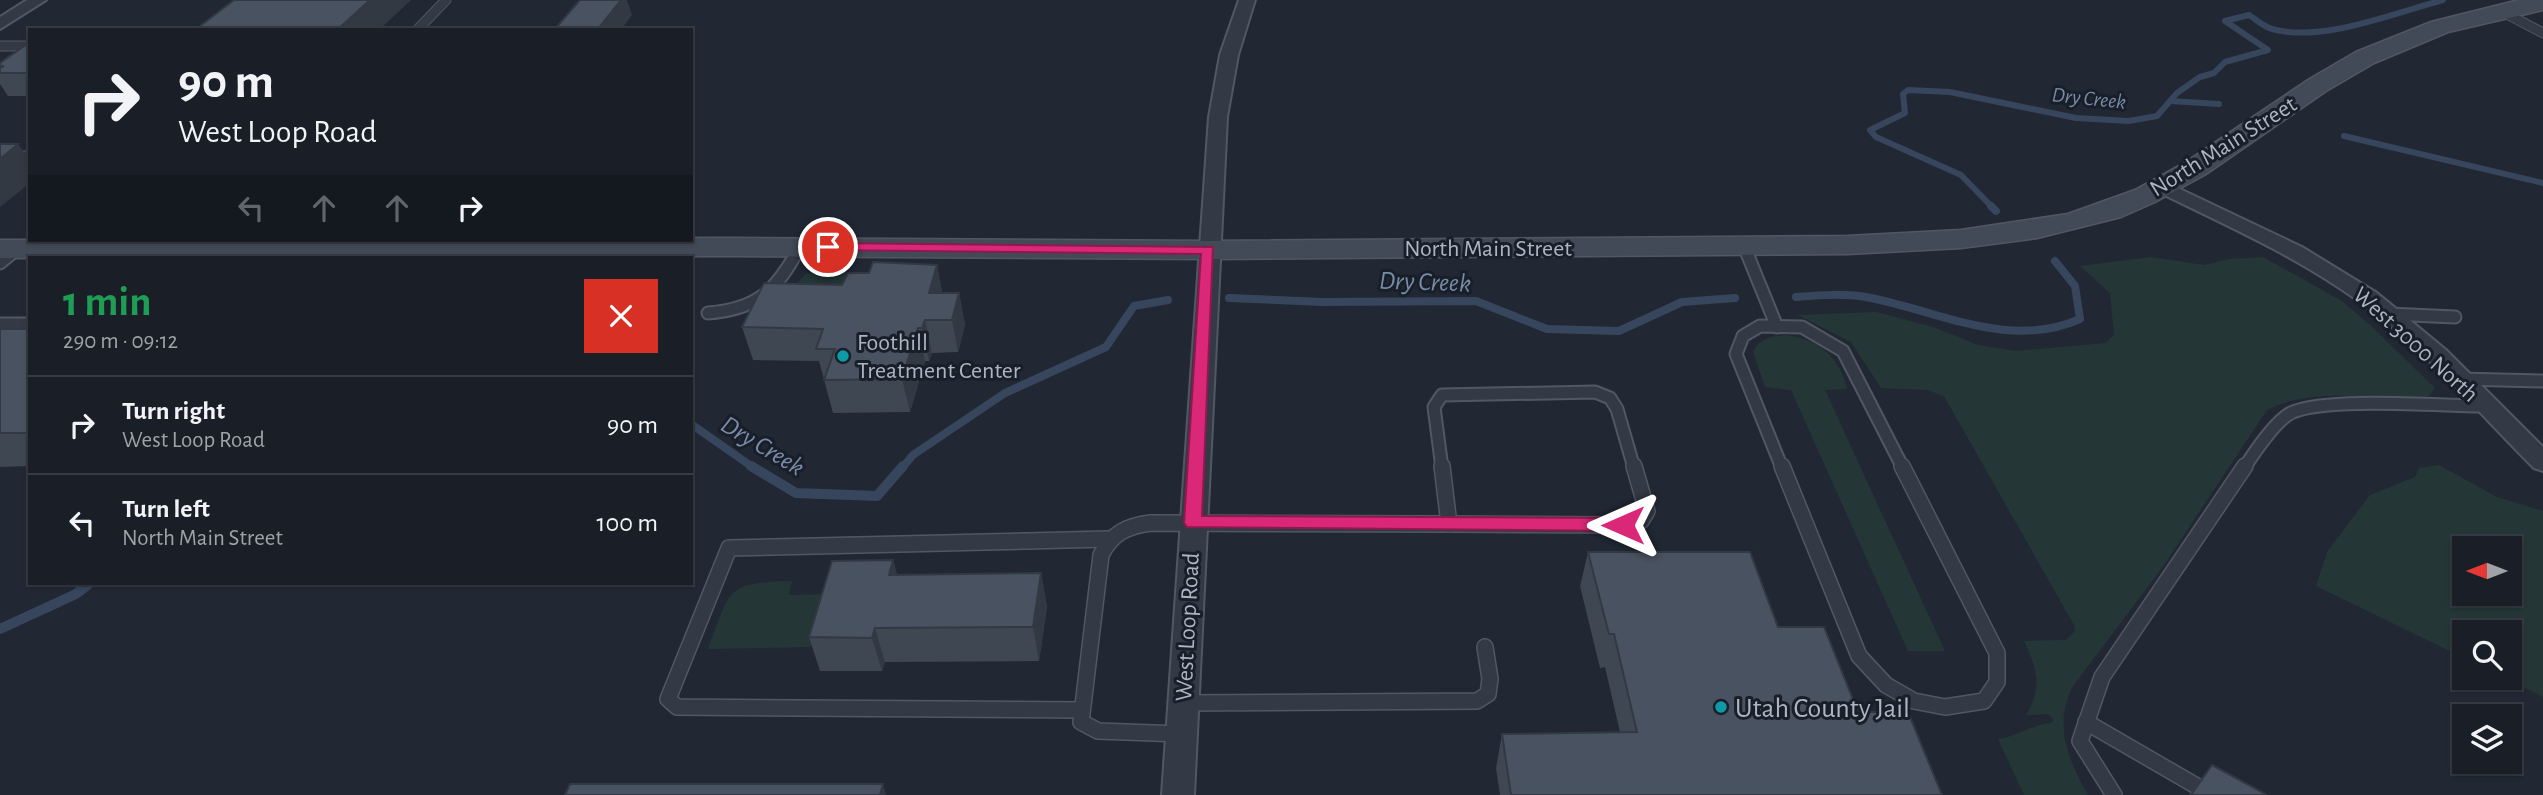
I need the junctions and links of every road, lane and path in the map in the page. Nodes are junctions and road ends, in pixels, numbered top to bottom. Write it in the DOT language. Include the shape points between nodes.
graph roads {
  1 [pos="38,0"];
  2 [pos="446,0"];
  3 [pos="1247,0"];
  4 [pos="2543,3"];
  5 [pos="2503,12"];
  6 [pos="0,24"];
  7 [pos="419,28"];
  8 [pos="2543,33"];
  9 [pos="0,46"];
  10 [pos="28,46"];
  11 [pos="0,156"];
  12 [pos="28,156"];
  13 [pos="2163,187"];
  14 [pos="120,244"];
  15 [pos="346,244"];
  16 [pos="1744,246"];
  17 [pos="800,247"];
  18 [pos="1208,250"];
  19 [pos="385,252"];
  20 [pos="6,254"];
  21 [pos="708,313"];
  22 [pos="2389,314"];
  23 [pos="2455,317"];
  24 [pos="0,324"];
  25 [pos="28,324"];
  26 [pos="1777,327"];
  27 [pos="2458,379"];
  28 [pos="2543,381"];
  29 [pos="2486,406"];
  30 [pos="2543,462"];
  31 [pos="1193,523"];
  32 [pos="1449,524"];
  33 [pos="1108,539"];
  34 [pos="1485,647"];
  35 [pos="1183,703"];
  36 [pos="1082,710"];
  37 [pos="2086,722"];
  38 [pos="1181,734"];
  39 [pos="1178,795"];
  40 [pos="2113,795"];
  41 [pos="2212,795"];
  1 -- 6 [label="street"];
  2 -- 7 [label="lane"];
  3 -- 18 [label="street, West Loop Road" via="1220,97"];
  4 -- 5 [label="street, North Main Street"];
  5 -- 8 [label="lane"];
  5 -- 13 [label="street, North Main Street" via="2436,28 2360,60"];
  9 -- 10 [label="lane"];
  11 -- 12 [label="lane"];
  13 -- 16 [label="street, North Main Street" via="2106,211 2018,232 1928,242"];
  13 -- 22 [label="street, West 3000 North" via="2310,260"];
  14 -- 15 [label="street, North Main Street"];
  14 -- 20 [label="street, North Main Street"];
  15 -- 19 [label="street, North Main Street"];
  16 -- 18 [label="street, North Main Street"];
  16 -- 26 [label="lane"];
  17 -- 18 [label="street, North Main Street"];
  17 -- 19 [label="street, North Main Street"];
  17 -- 21 [label="lane" via="784,276 764,297 735,311"];
  18 -- 31 [label="street, West Loop Road"];
  22 -- 23 [label="lane"];
  22 -- 27 [label="street, West 3000 North"];
  24 -- 25 [label="lane"];
  26 -- 26 [label="lane" via="1747,331 1738,340 1736,354 1859,656 1883,685 1919,704 1955,709 1984,702 1997,682 1997,653 1856,374 1843,351 1822,336 1801,327"];
  27 -- 28 [label="lane"];
  27 -- 29 [label="street, West 3000 North"];
  29 -- 30 [label="street, West 3000 North"];
  29 -- 37 [label="lane" via="2324,405 2291,412 2259,446 2102,677"];
  31 -- 32 [label="lane"];
  31 -- 33 [label="lane" via="1131,525"];
  31 -- 35 [label="street, West Loop Road"];
  32 -- 32 [label="lane" via="1434,407 1442,395 1595,392 1610,398 1647,511 1641,521 1623,525"];
  33 -- 36 [label="lane" via="1101,555"];
  33 -- 36 [label="lane" via="729,548 668,699 677,706"];
  34 -- 35 [label="lane" via="1488,694 1477,702"];
  35 -- 38 [label="street, West Loop Road"];
  36 -- 38 [label="lane" via="1080,722 1098,731"];
  37 -- 40 [label="lane" via="2080,741"];
  37 -- 41 [label="lane"];
  38 -- 39 [label="street, West Loop Road"];
}
